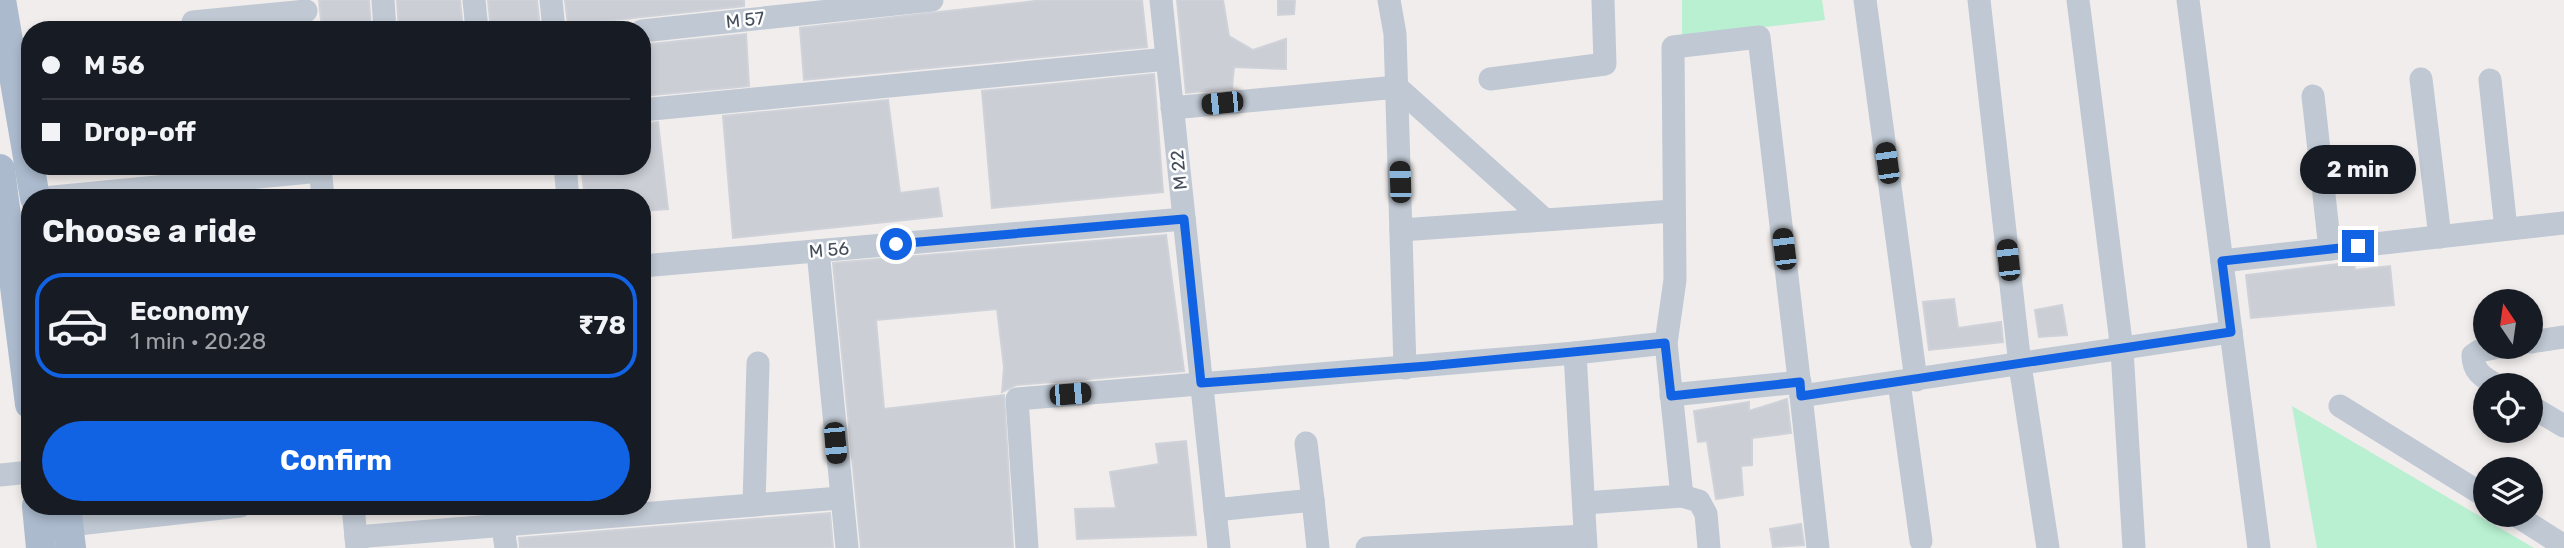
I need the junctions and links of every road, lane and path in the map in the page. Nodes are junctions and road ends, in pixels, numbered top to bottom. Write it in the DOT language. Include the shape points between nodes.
graph roads {
  1 [pos="1,0"];
  2 [pos="383,0"];
  3 [pos="474,0"];
  4 [pos="551,0"];
  5 [pos="932,0"];
  6 [pos="1161,0"];
  7 [pos="1389,0"];
  8 [pos="1603,0"];
  9 [pos="1865,0"];
  10 [pos="1979,0"];
  11 [pos="2078,0"];
  12 [pos="2188,0"];
  13 [pos="790,8"];
  14 [pos="307,13"];
  15 [pos="192,17"];
  16 [pos="384,21"];
  17 [pos="476,21"];
  18 [pos="553,21"];
  19 [pos="651,30"];
  20 [pos="1167,59"];
  21 [pos="1490,79"];
  22 [pos="2421,79"];
  23 [pos="2490,80"];
  24 [pos="1397,87"];
  25 [pos="2313,96"];
  26 [pos="1172,108"];
  27 [pos="651,109"];
  28 [pos="21,116"];
  29 [pos="0,169"];
  30 [pos="229,175"];
  31 [pos="205,189"];
  32 [pos="1673,211"];
  33 [pos="1184,219"];
  34 [pos="1544,219"];
  35 [pos="2564,223"];
  36 [pos="2506,229"];
  37 [pos="1401,230"];
  38 [pos="2440,237"];
  39 [pos="2330,249"];
  40 [pos="818,251"];
  41 [pos="2222,261"];
  42 [pos="651,264"];
  43 [pos="7,279"];
  44 [pos="2231,332"];
  45 [pos="2564,337"];
  46 [pos="2543,340"];
  47 [pos="1665,343"];
  48 [pos="2122,350"];
  49 [pos="1576,353"];
  50 [pos="21,355"];
  51 [pos="758,363"];
  52 [pos="2020,365"];
  53 [pos="1405,368"];
  54 [pos="1907,381"];
  55 [pos="1201,383"];
  56 [pos="1801,389"];
  57 [pos="1671,396"];
  58 [pos="2340,406"];
  59 [pos="2543,414"];
  60 [pos="2564,426"];
  61 [pos="1306,443"];
  62 [pos="21,472"];
  63 [pos="0,475"];
  64 [pos="2473,489"];
  65 [pos="1682,496"];
  66 [pos="840,498"];
  67 [pos="1313,500"];
  68 [pos="1585,503"];
  69 [pos="754,505"];
  70 [pos="1214,510"];
  71 [pos="651,514"];
  72 [pos="38,515"];
  73 [pos="146,515"];
  74 [pos="354,515"];
  75 [pos="640,515"];
  76 [pos="69,526"];
  77 [pos="503,527"];
  78 [pos="2534,527"];
  79 [pos="1921,541"];
  80 [pos="357,542"];
  81 [pos="1586,542"];
  82 [pos="2564,546"];
  83 [pos="41,548"];
  84 [pos="847,548"];
  85 [pos="1027,548"];
  86 [pos="1219,548"];
  87 [pos="1318,548"];
  88 [pos="1367,548"];
  89 [pos="1709,548"];
  90 [pos="1818,548"];
  91 [pos="2048,548"];
  92 [pos="2134,548"];
  93 [pos="2259,548"];
  1 -- 28 [label="main road"];
  2 -- 16 [label="street"];
  3 -- 17 [label="street"];
  4 -- 18 [label="street"];
  5 -- 13 [label="street, M 57"];
  6 -- 20 [label="street, M 22"];
  7 -- 24 [label="street"];
  8 -- 21 [label="street" via="1605,64"];
  9 -- 54 [label="street"];
  10 -- 52 [label="street"];
  11 -- 48 [label="street"];
  12 -- 41 [label="street"];
  13 -- 19 [label="street, M 57"];
  14 -- 15 [label="street"];
  20 -- 26 [label="street, M 22"];
  20 -- 27 [label="street"];
  22 -- 38 [label="street"];
  23 -- 36 [label="street"];
  24 -- 26 [label="street"];
  24 -- 34 [label="street"];
  24 -- 37 [label="street"];
  25 -- 39 [label="street"];
  26 -- 33 [label="street, M 22"];
  29 -- 43 [label="main road"];
  30 -- 31 [label="street"];
  32 -- 34 [label="street"];
  32 -- 47 [label="street" via="1675,280"];
  32 -- 56 [label="street" via="1673,47 1759,37"];
  33 -- 40 [label="street, M 56"];
  33 -- 55 [label="street, M 22"];
  34 -- 37 [label="street"];
  35 -- 36 [label="street"];
  36 -- 38 [label="street"];
  37 -- 53 [label="street"];
  38 -- 39 [label="street"];
  39 -- 41 [label="street"];
  40 -- 42 [label="street, M 56"];
  40 -- 66 [label="street"];
  41 -- 44 [label="street"];
  43 -- 50 [label="main road"];
  44 -- 48 [label="street"];
  44 -- 93 [label="street"];
  45 -- 46 [label="street"];
  47 -- 49 [label="street"];
  47 -- 57 [label="street"];
  48 -- 52 [label="street"];
  48 -- 92 [label="street"];
  49 -- 53 [label="street"];
  49 -- 68 [label="street"];
  51 -- 69 [label="street"];
  52 -- 54 [label="street"];
  52 -- 91 [label="street"];
  53 -- 55 [label="street"];
  54 -- 56 [label="street"];
  54 -- 79 [label="street"];
  55 -- 70 [label="street, M 22"];
  55 -- 85 [label="street" via="1017,399"];
  56 -- 57 [label="street"];
  56 -- 90 [label="street"];
  57 -- 65 [label="street"];
  58 -- 64 [label="street"];
  59 -- 60 [label="street"];
  61 -- 67 [label="street"];
  62 -- 63 [label="street"];
  65 -- 68 [label="street"];
  65 -- 89 [label="street" via="1703,505"];
  66 -- 69 [label="street"];
  66 -- 84 [label="street"];
  67 -- 70 [label="street"];
  67 -- 87 [label="street"];
  68 -- 81 [label="street"];
  69 -- 71 [label="street"];
  70 -- 86 [label="street, M 22"];
  72 -- 83 [label="main road"];
  73 -- 76 [label="street"];
  74 -- 80 [label="street"];
  75 -- 77 [label="street"];
  77 -- 80 [label="street"];
  78 -- 82 [label="street"];
  81 -- 88 [label="street"];
}
